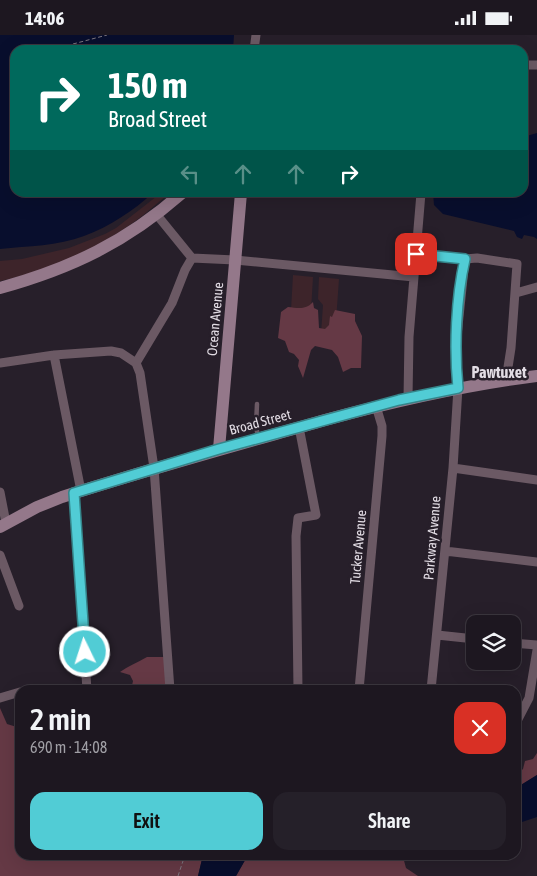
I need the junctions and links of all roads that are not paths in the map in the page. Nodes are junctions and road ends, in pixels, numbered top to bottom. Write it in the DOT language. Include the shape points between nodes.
graph roads {
  1 [pos="177,197"];
  2 [pos="241,197"];
  3 [pos="421,197"];
  4 [pos="156,215"];
  5 [pos="416,254"];
  6 [pos="192,258"];
  7 [pos="465,259"];
  8 [pos="235,260"];
  9 [pos="414,277"];
  10 [pos="537,287"];
  11 [pos="0,288"];
  12 [pos="516,293"];
  13 [pos="54,355"];
  14 [pos="0,363"];
  15 [pos="136,363"];
  16 [pos="537,376"];
  17 [pos="506,380"];
  18 [pos="458,388"];
  19 [pos="408,398"];
  20 [pos="257,404"];
  21 [pos="376,407"];
  22 [pos="298,427"];
  23 [pos="258,438"];
  24 [pos="219,449"];
  25 [pos="154,468"];
  26 [pos="453,468"];
  27 [pos="537,480"];
  28 [pos="77,492"];
  29 [pos="0,493"];
  30 [pos="3,525"];
  31 [pos="445,551"];
  32 [pos="0,555"];
  33 [pos="537,562"];
  34 [pos="19,606"];
  35 [pos="437,635"];
  36 [pos="466,638"];
  37 [pos="521,644"];
  38 [pos="537,645"];
  39 [pos="537,650"];
  40 [pos="87,685"];
  41 [pos="170,685"];
  42 [pos="298,685"];
  43 [pos="359,685"];
  44 [pos="432,685"];
  45 [pos="15,694"];
  46 [pos="0,698"];
  47 [pos="521,713"];
  1 -- 4 [label="main road"];
  2 -- 8 [label="main road, Ocean Avenue"];
  3 -- 5 [label="street"];
  4 -- 6 [label="street"];
  4 -- 11 [label="main road" via="81,261"];
  5 -- 7 [label="street"];
  5 -- 9 [label="street"];
  6 -- 8 [label="street"];
  6 -- 15 [label="street" via="172,303"];
  7 -- 12 [label="street" via="517,265"];
  7 -- 18 [label="street, Parkway Avenue" via="457,335"];
  8 -- 9 [label="street"];
  8 -- 24 [label="main road, Ocean Avenue"];
  9 -- 19 [label="street"];
  10 -- 12 [label="street"];
  12 -- 17 [label="street"];
  13 -- 14 [label="street"];
  13 -- 15 [label="street" via="110,351 121,353"];
  13 -- 28 [label="street"];
  15 -- 25 [label="street"];
  16 -- 17 [label="main road, Broad Street"];
  17 -- 18 [label="main road, Broad Street"];
  18 -- 19 [label="main road, Broad Street"];
  18 -- 26 [label="street, Parkway Avenue"];
  19 -- 21 [label="main road, Broad Street"];
  20 -- 23 [label="lane"];
  21 -- 22 [label="main road, Broad Street"];
  21 -- 43 [label="street, Tucker Avenue" via="382,436"];
  22 -- 23 [label="main road, Broad Street"];
  22 -- 42 [label="street" via="316,515 298,518 296,536"];
  23 -- 24 [label="main road, Broad Street"];
  24 -- 25 [label="main road, Broad Street"];
  25 -- 28 [label="main road, Broad Street"];
  25 -- 41 [label="street"];
  26 -- 27 [label="street"];
  26 -- 31 [label="street, Parkway Avenue"];
  28 -- 30 [label="main road, Broad Street" via="37,507"];
  28 -- 40 [label="street"];
  29 -- 30 [label="street"];
  31 -- 33 [label="street"];
  31 -- 35 [label="street, Parkway Avenue"];
  32 -- 34 [label="street"];
  35 -- 36 [label="street"];
  35 -- 44 [label="street, Parkway Avenue"];
  37 -- 38 [label="street"];
  39 -- 47 [label="street" via="529,698"];
  45 -- 46 [label="street"];
}
